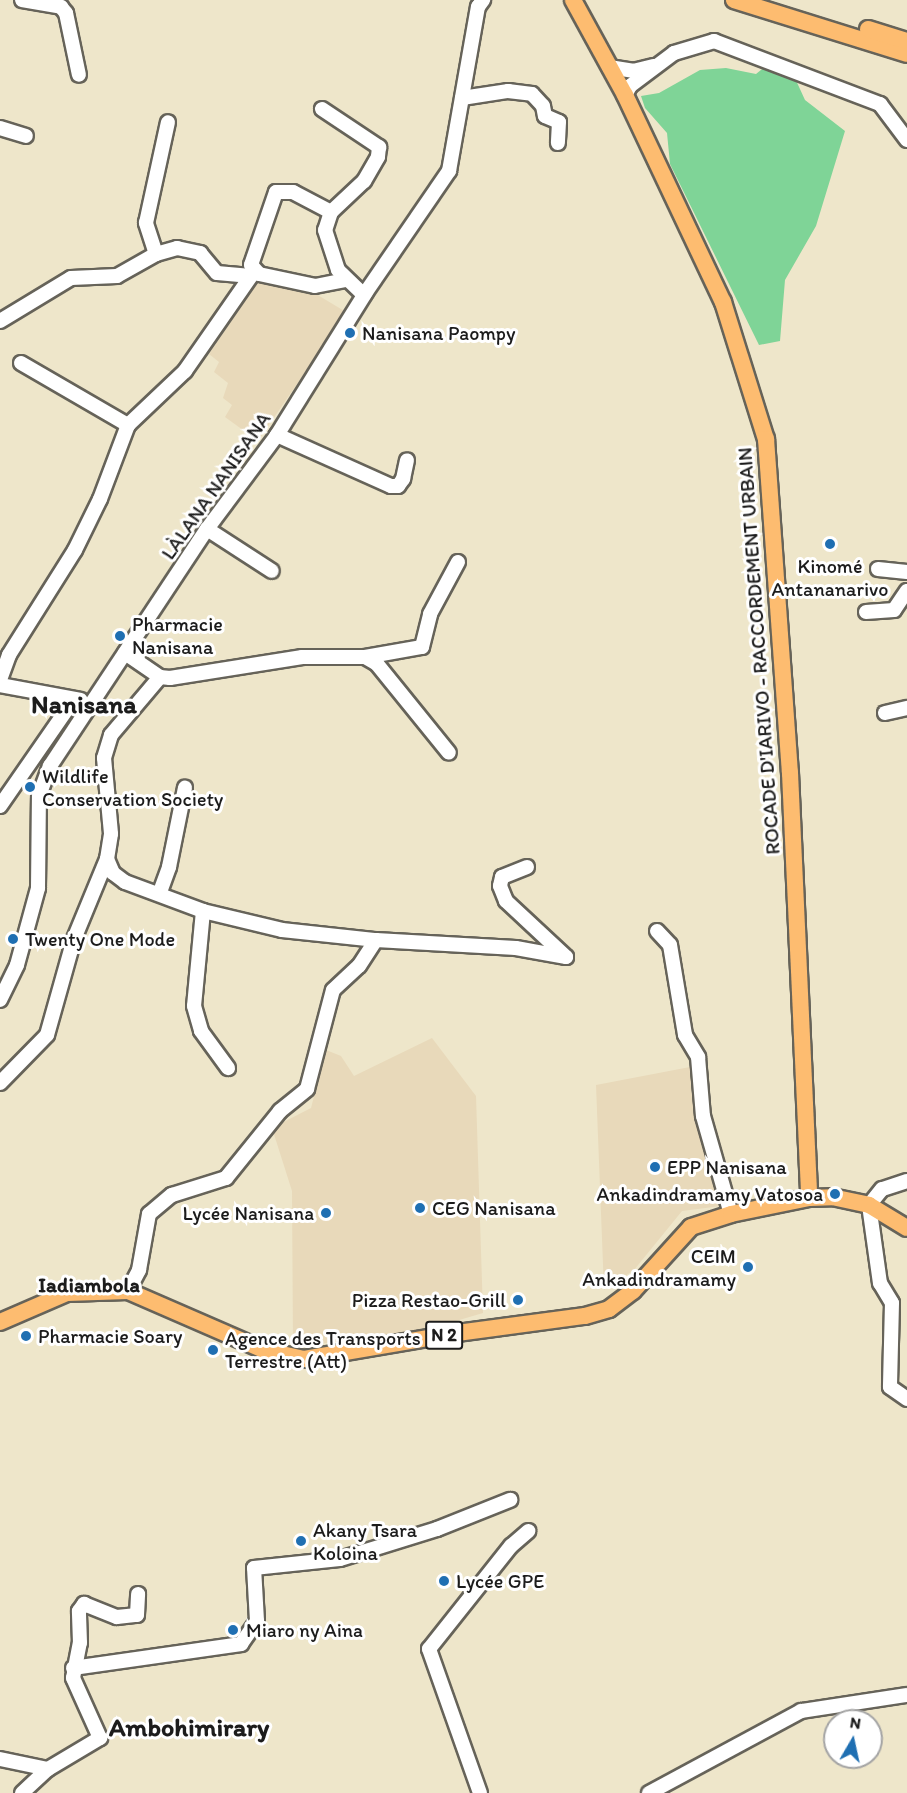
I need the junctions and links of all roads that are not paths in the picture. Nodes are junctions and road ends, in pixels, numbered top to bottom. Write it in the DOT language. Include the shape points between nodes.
graph roads {
  1 [pos="22,0"];
  2 [pos="483,0"];
  3 [pos="734,0"];
  4 [pos="769,0"];
  5 [pos="576,2"];
  6 [pos="907,41"];
  7 [pos="907,54"];
  8 [pos="658,64"];
  9 [pos="609,67"];
  10 [pos="79,75"];
  11 [pos="625,95"];
  12 [pos="462,98"];
  13 [pos="322,109"];
  14 [pos="168,122"];
  15 [pos="0,128"];
  16 [pos="26,136"];
  17 [pos="907,140"];
  18 [pos="558,143"];
  19 [pos="331,212"];
  20 [pos="156,254"];
  21 [pos="347,280"];
  22 [pos="364,295"];
  23 [pos="0,321"];
  24 [pos="21,363"];
  25 [pos="128,425"];
  26 [pos="277,435"];
  27 [pos="407,460"];
  28 [pos="207,530"];
  29 [pos="458,562"];
  30 [pos="878,568"];
  31 [pos="272,571"];
  32 [pos="907,572"];
  33 [pos="907,591"];
  34 [pos="866,612"];
  35 [pos="125,653"];
  36 [pos="364,657"];
  37 [pos="160,677"];
  38 [pos="0,680"];
  39 [pos="0,685"];
  40 [pos="74,699"];
  41 [pos="92,700"];
  42 [pos="907,708"];
  43 [pos="885,713"];
  44 [pos="449,753"];
  45 [pos="185,788"];
  46 [pos="0,806"];
  47 [pos="107,859"];
  48 [pos="527,867"];
  49 [pos="160,892"];
  50 [pos="203,911"];
  51 [pos="657,931"];
  52 [pos="376,940"];
  53 [pos="0,1000"];
  54 [pos="228,1068"];
  55 [pos="0,1083"];
  56 [pos="907,1181"];
  57 [pos="809,1198"];
  58 [pos="869,1205"];
  59 [pos="731,1214"];
  60 [pos="907,1228"];
  61 [pos="128,1291"];
  62 [pos="0,1322"];
  63 [pos="907,1399"];
  64 [pos="510,1500"];
  65 [pos="528,1531"];
  66 [pos="138,1594"];
  67 [pos="73,1668"];
  68 [pos="907,1695"];
  69 [pos="0,1759"];
  70 [pos="48,1769"];
  71 [pos="22,1793"];
  72 [pos="480,1793"];
  73 [pos="649,1793"];
  1 -- 10 [label="street" via="61,7 66,13"];
  2 -- 12 [label="street, LÀLANA NANISANA" via="478,7"];
  3 -- 7 [label="main road"];
  4 -- 6 [label="main road"];
  5 -- 9 [label="main road, ROCADE D'IARIVO - RACCORDEMENT URBAIN"];
  8 -- 9 [label="street" via="633,71"];
  8 -- 11 [label="street"];
  8 -- 17 [label="street" via="701,43 733,45 880,105"];
  9 -- 11 [label="main road, ROCADE D'IARIVO - RACCORDEMENT URBAIN"];
  11 -- 57 [label="main road, ROCADE D'IARIVO - RACCORDEMENT URBAIN" via="723,302 766,439 789,761"];
  12 -- 18 [label="street" via="508,91 532,94 546,116 559,122"];
  12 -- 22 [label="street, LÀLANA NANISANA" via="449,171"];
  13 -- 19 [label="street" via="380,150 364,181"];
  14 -- 20 [label="street" via="146,223"];
  15 -- 16 [label="street"];
  19 -- 21 [label="street" via="325,230 338,270"];
  19 -- 21 [label="street" via="293,192 276,192 251,265 259,274 315,286"];
  20 -- 23 [label="street" via="117,276 71,278"];
  20 -- 25 [label="street" via="192,249 200,253 213,272 247,274 251,281 185,371"];
  21 -- 22 [label="street"];
  22 -- 26 [label="street, LÀLANA NANISANA"];
  24 -- 25 [label="street"];
  25 -- 38 [label="street" via="100,499 75,550 9,655"];
  26 -- 27 [label="street" via="392,486 398,486 404,479"];
  26 -- 28 [label="street, LÀLANA NANISANA"];
  28 -- 31 [label="street"];
  28 -- 35 [label="street, LÀLANA NANISANA"];
  29 -- 36 [label="street" via="430,614 422,647"];
  30 -- 32 [label="street"];
  33 -- 34 [label="street" via="894,610"];
  35 -- 37 [label="street"];
  35 -- 41 [label="street, LÀLANA NANISANA"];
  36 -- 37 [label="street" via="302,657 183,678"];
  36 -- 44 [label="street" via="377,664"];
  37 -- 47 [label="street" via="111,735 104,758 111,834"];
  39 -- 40 [label="street"];
  40 -- 41 [label="street"];
  40 -- 46 [label="street"];
  41 -- 53 [label="street, LÀLANA NANISANA" via="51,766 39,796 38,888 17,965"];
  42 -- 43 [label="street"];
  45 -- 49 [label="street"];
  47 -- 49 [label="street" via="113,873 125,882"];
  47 -- 55 [label="street" via="74,939 47,1035"];
  48 -- 52 [label="street" via="502,877 500,886 506,901 566,957 516,948"];
  49 -- 50 [label="street"];
  50 -- 52 [label="street" via="282,930"];
  50 -- 54 [label="street" via="194,1006 201,1030"];
  51 -- 59 [label="street" via="670,945 685,1035 698,1057 703,1116"];
  52 -- 61 [label="street" via="359,966 333,990 307,1089 280,1111 226,1178 172,1195 149,1214 139,1270"];
  56 -- 58 [label="street" via="882,1189"];
  57 -- 58 [label="main road, N 2" via="832,1197"];
  57 -- 59 [label="main road, N 2"];
  58 -- 60 [label="main road, N 2"];
  58 -- 63 [label="street" via="880,1283 892,1303 890,1387"];
  59 -- 61 [label="main road, N 2" via="691,1227 633,1292 609,1308 585,1316 304,1359 264,1350"];
  61 -- 62 [label="main road, N 2" via="67,1293"];
  64 -- 67 [label="street" via="340,1559 254,1568 257,1621 241,1644"];
  65 -- 72 [label="street" via="511,1546 429,1649"];
  66 -- 67 [label="street" via="137,1615 117,1617 84,1604 79,1611 80,1643"];
  67 -- 70 [label="street" via="78,1694 100,1738"];
  68 -- 73 [label="street" via="794,1714"];
  69 -- 70 [label="street"];
  70 -- 71 [label="street"];
}
